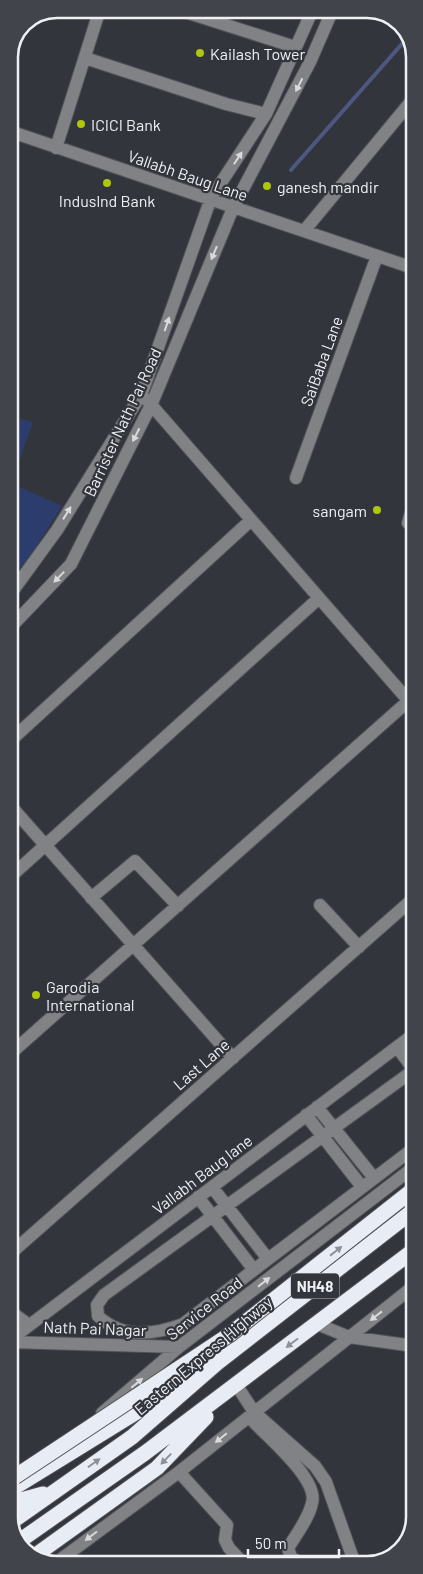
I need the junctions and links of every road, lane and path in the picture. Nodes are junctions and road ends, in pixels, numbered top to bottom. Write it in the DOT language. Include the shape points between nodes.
graph roads {
  1 [pos="97,18"];
  2 [pos="204,18"];
  3 [pos="309,18"];
  4 [pos="329,18"];
  5 [pos="295,47"];
  6 [pos="85,58"];
  7 [pos="406,107"];
  8 [pos="266,114"];
  9 [pos="17,134"];
  10 [pos="56,148"];
  11 [pos="211,198"];
  12 [pos="233,208"];
  13 [pos="304,231"];
  14 [pos="377,256"];
  15 [pos="406,266"];
  16 [pos="141,395"];
  17 [pos="152,403"];
  18 [pos="296,478"];
  19 [pos="250,521"];
  20 [pos="17,585"];
  21 [pos="318,599"];
  22 [pos="17,621"];
  23 [pos="406,695"];
  24 [pos="406,707"];
  25 [pos="17,735"];
  26 [pos="17,813"];
  27 [pos="45,846"];
  28 [pos="17,871"];
  29 [pos="90,898"];
  30 [pos="320,905"];
  31 [pos="406,905"];
  32 [pos="178,906"];
  33 [pos="133,946"];
  34 [pos="359,947"];
  35 [pos="406,1040"];
  36 [pos="397,1047"];
  37 [pos="17,1049"];
  38 [pos="233,1058"];
  39 [pos="406,1059"];
  40 [pos="406,1076"];
  41 [pos="317,1107"];
  42 [pos="306,1116"];
  43 [pos="335,1128"];
  44 [pos="323,1137"];
  45 [pos="406,1154"];
  46 [pos="406,1172"];
  47 [pos="374,1178"];
  48 [pos="212,1186"];
  49 [pos="362,1187"];
  50 [pos="406,1195"];
  51 [pos="198,1198"];
  52 [pos="227,1207"];
  53 [pos="406,1216"];
  54 [pos="213,1217"];
  55 [pos="17,1248"];
  56 [pos="406,1256"];
  57 [pos="268,1259"];
  58 [pos="112,1262"];
  59 [pos="254,1270"];
  60 [pos="124,1280"];
  61 [pos="406,1292"];
  62 [pos="17,1317"];
  63 [pos="317,1324"];
  64 [pos="29,1325"];
  65 [pos="17,1335"];
  66 [pos="349,1337"];
  67 [pos="17,1341"];
  68 [pos="406,1345"];
  69 [pos="179,1347"];
  70 [pos="217,1363"];
  71 [pos="237,1386"];
  72 [pos="251,1414"];
  73 [pos="179,1472"];
  74 [pos="17,1481"];
  75 [pos="17,1481"];
  76 [pos="17,1482"];
  77 [pos="54,1491"];
  78 [pos="17,1501"];
  79 [pos="17,1517"];
  80 [pos="24,1538"];
  81 [pos="39,1553"];
  82 [pos="65,1556"];
  83 [pos="237,1556"];
  84 [pos="291,1556"];
  85 [pos="352,1556"];
  1 -- 6 [label="street"];
  2 -- 5 [label="street"];
  3 -- 5 [label="street"];
  4 -- 12 [label="street, Barrister Nath Pai Road, one-way" via="298,87"];
  5 -- 8 [label="street"];
  6 -- 8 [label="street"];
  6 -- 10 [label="street"];
  7 -- 13 [label="street"];
  11 -- 8 [label="street, one-way"];
  9 -- 10 [label="street, Vallabh Baug Lane"];
  10 -- 11 [label="street, Vallabh Baug Lane"];
  11 -- 12 [label="street, Vallabh Baug Lane"];
  16 -- 11 [label="street, one-way"];
  12 -- 13 [label="street, Vallabh Baug Lane"];
  12 -- 17 [label="street, Barrister Nath Pai Road, one-way"];
  13 -- 14 [label="street, Vallabh Baug Lane"];
  14 -- 15 [label="street, Vallabh Baug Lane"];
  14 -- 18 [label="street, SaiBaba Lane"];
  16 -- 17 [label="street"];
  20 -- 16 [label="street, one-way" via="57,530"];
  17 -- 19 [label="street"];
  17 -- 22 [label="street, Barrister Nath Pai Road, one-way" via="71,564"];
  19 -- 21 [label="street"];
  19 -- 25 [label="street"];
  21 -- 23 [label="street"];
  21 -- 27 [label="street"];
  24 -- 32 [label="street"];
  26 -- 27 [label="street"];
  27 -- 28 [label="street"];
  27 -- 29 [label="street"];
  29 -- 32 [label="street" via="135,861"];
  29 -- 33 [label="street"];
  30 -- 34 [label="street"];
  31 -- 34 [label="street, Last Lane"];
  32 -- 33 [label="street"];
  33 -- 37 [label="street"];
  33 -- 38 [label="street"];
  34 -- 38 [label="street, Last Lane"];
  35 -- 36 [label="street, Vallabh Baug lane"];
  36 -- 39 [label="street"];
  36 -- 41 [label="street, Vallabh Baug lane"];
  38 -- 55 [label="street, Last Lane"];
  40 -- 43 [label="street"];
  41 -- 42 [label="street, Vallabh Baug lane"];
  41 -- 43 [label="street"];
  42 -- 44 [label="street"];
  42 -- 48 [label="street, Vallabh Baug lane"];
  43 -- 44 [label="street"];
  43 -- 47 [label="street"];
  44 -- 49 [label="street"];
  44 -- 52 [label="street"];
  45 -- 47 [label="street"];
  69 -- 46 [label="street, Service Road, one-way"];
  47 -- 49 [label="street"];
  48 -- 51 [label="street, Vallabh Baug lane"];
  48 -- 52 [label="street"];
  49 -- 57 [label="street"];
  75 -- 50 [label="highway, one-way, bridge" via="229,1335"];
  51 -- 54 [label="street"];
  51 -- 58 [label="street, Vallabh Baug lane"];
  52 -- 54 [label="street"];
  52 -- 57 [label="street"];
  53 -- 70 [label="highway, Eastern Express Highway / NH48"];
  54 -- 59 [label="street"];
  54 -- 60 [label="street"];
  56 -- 63 [label="highway, NH48"];
  57 -- 59 [label="street"];
  58 -- 60 [label="street"];
  58 -- 64 [label="street, Vallabh Baug lane"];
  59 -- 60 [label="street" via="183,1324 142,1334 122,1332 98,1316 97,1306 104,1295"];
  61 -- 66 [label="street, one-way"];
  62 -- 64 [label="street"];
  63 -- 66 [label="street"];
  63 -- 71 [label="highway, NH48, one-way"];
  64 -- 65 [label="street, Vallabh Baug lane"];
  66 -- 68 [label="street"];
  66 -- 72 [label="street"];
  67 -- 69 [label="street, Nath Pai Nagar"];
  74 -- 69 [label="street, Service Road, one-way"];
  70 -- 76 [label="highway"];
  77 -- 70 [label="highway, Eastern Express Highway / NH48, one-way" via="132,1437"];
  71 -- 72 [label="street"];
  71 -- 80 [label="highway, NH48"];
  71 -- 81 [label="highway, one-way" via="157,1468"];
  72 -- 73 [label="street, one-way"];
  72 -- 84 [label="street" via="312,1488 313,1503 288,1548"];
  72 -- 85 [label="street" via="315,1466 326,1482"];
  73 -- 82 [label="street, one-way"];
  73 -- 83 [label="street" via="227,1525 225,1540"];
  77 -- 78 [label="highway"];
  77 -- 79 [label="highway, Eastern Express Highway / NH48"];
}
